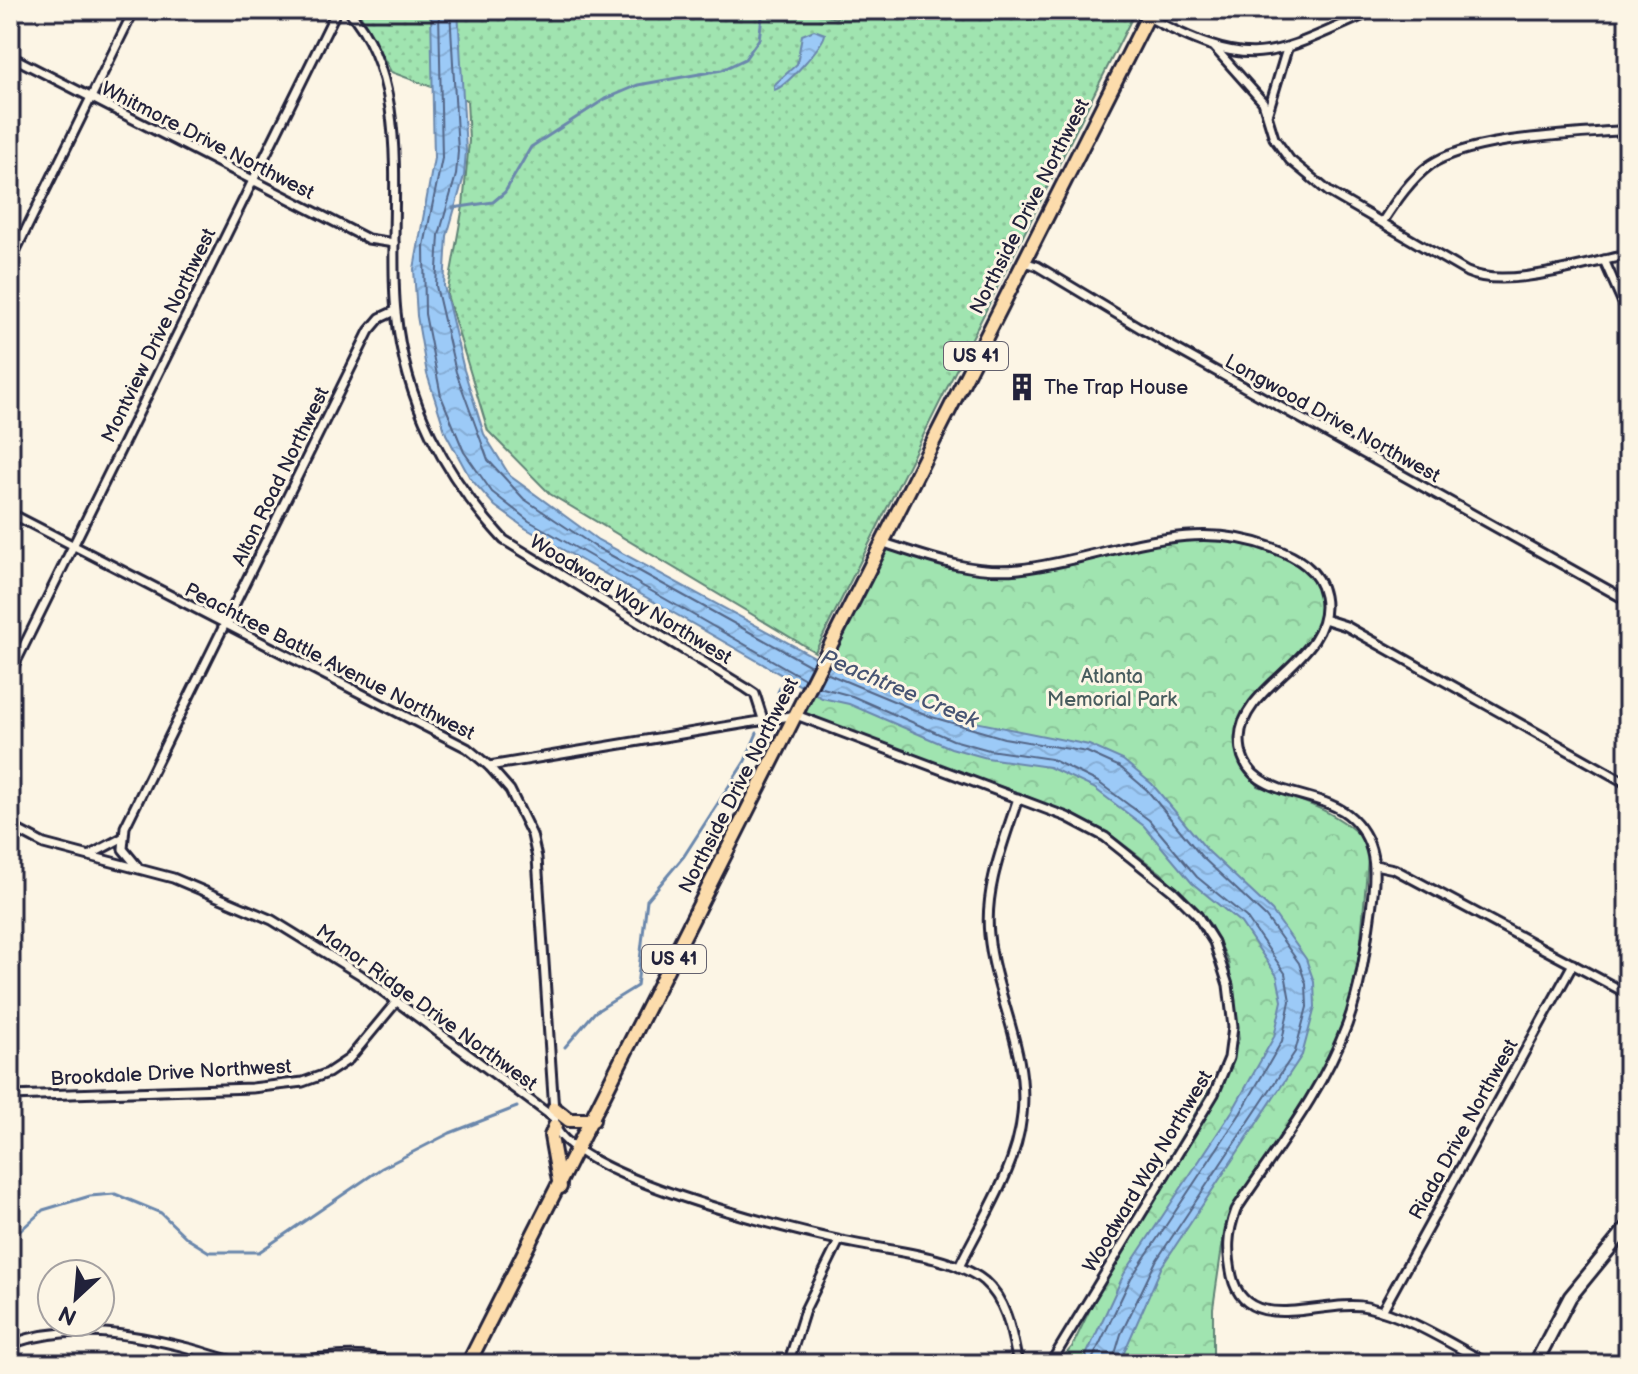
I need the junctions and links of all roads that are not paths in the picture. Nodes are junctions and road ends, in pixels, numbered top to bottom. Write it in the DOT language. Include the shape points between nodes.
graph roads {
  1 [pos="134,10"];
  2 [pos="337,10"];
  3 [pos="348,10"];
  4 [pos="1375,10"];
  5 [pos="1150,13"];
  6 [pos="1214,47"];
  7 [pos="1287,49"];
  8 [pos="10,56"];
  9 [pos="91,98"];
  10 [pos="1268,112"];
  11 [pos="1628,130"];
  12 [pos="252,181"];
  13 [pos="1383,221"];
  14 [pos="394,243"];
  15 [pos="1628,255"];
  16 [pos="1604,260"];
  17 [pos="10,262"];
  18 [pos="1023,262"];
  19 [pos="395,311"];
  20 [pos="1628,314"];
  21 [pos="10,513"];
  22 [pos="881,542"];
  23 [pos="72,545"];
  24 [pos="1628,601"];
  25 [pos="1324,619"];
  26 [pos="224,624"];
  27 [pos="10,674"];
  28 [pos="796,715"];
  29 [pos="763,719"];
  30 [pos="489,766"];
  31 [pos="1628,784"];
  32 [pos="1018,798"];
  33 [pos="10,826"];
  34 [pos="122,838"];
  35 [pos="91,855"];
  36 [pos="1375,865"];
  37 [pos="137,866"];
  38 [pos="1573,964"];
  39 [pos="1628,994"];
  40 [pos="397,1001"];
  41 [pos="10,1096"];
  42 [pos="554,1117"];
  43 [pos="593,1120"];
  44 [pos="577,1152"];
  45 [pos="560,1187"];
  46 [pos="1628,1226"];
  47 [pos="839,1241"];
  48 [pos="959,1267"];
  49 [pos="1382,1311"];
  50 [pos="10,1344"];
  51 [pos="398,1364"];
  52 [pos="468,1364"];
  53 [pos="788,1364"];
  54 [pos="1018,1364"];
  55 [pos="1050,1364"];
  56 [pos="1489,1364"];
  57 [pos="1535,1364"];
  1 -- 9 [label="street"];
  2 -- 12 [label="street, Montview Drive Northwest"];
  3 -- 14 [label="street, Woodward Way Northwest" via="366,37 387,100 394,153"];
  4 -- 7 [label="street"];
  5 -- 6 [label="street"];
  5 -- 18 [label="main road, Northside Drive Northwest / US 41"];
  6 -- 7 [label="street" via="1250,55"];
  6 -- 10 [label="street"];
  7 -- 10 [label="street"];
  8 -- 9 [label="street, Whitmore Drive Northwest"];
  9 -- 12 [label="street, Whitmore Drive Northwest"];
  9 -- 17 [label="street"];
  10 -- 13 [label="street" via="1274,138 1290,160 1329,192"];
  11 -- 13 [label="street" via="1516,141 1451,155 1419,174"];
  12 -- 14 [label="street, Whitmore Drive Northwest" via="368,239"];
  12 -- 23 [label="street, Montview Drive Northwest"];
  13 -- 16 [label="street" via="1482,277 1513,277"];
  14 -- 19 [label="street, Woodward Way Northwest"];
  15 -- 16 [label="street"];
  16 -- 20 [label="street"];
  18 -- 22 [label="main road, Northside Drive Northwest / US 41"];
  18 -- 24 [label="street, Longwood Drive Northwest"];
  19 -- 26 [label="street, Alton Road Northwest" via="369,331"];
  19 -- 29 [label="street, Woodward Way Northwest" via="407,374 427,432 455,482 492,527 520,552 755,694"];
  21 -- 23 [label="street, Peachtree Battle Avenue Northwest"];
  22 -- 25 [label="street" via="943,563 996,570 1039,566 1168,535 1234,537 1274,548 1307,565 1323,591"];
  22 -- 28 [label="main road, Northside Drive Northwest / US 41"];
  23 -- 26 [label="street, Peachtree Battle Avenue Northwest"];
  23 -- 27 [label="street, Montview Drive Northwest"];
  25 -- 31 [label="street" via="1346,626"];
  25 -- 36 [label="street" via="1314,640 1248,713 1241,750 1264,783 1327,802 1350,815 1367,838"];
  26 -- 30 [label="street, Peachtree Battle Avenue Northwest" via="467,748"];
  26 -- 34 [label="street, Alton Road Northwest"];
  28 -- 29 [label="street"];
  28 -- 32 [label="street, Woodward Way Northwest"];
  28 -- 43 [label="main road, Northside Drive Northwest / US 41"];
  29 -- 30 [label="street"];
  30 -- 42 [label="street, Peachtree Battle Avenue Northwest" via="522,812 537,858"];
  32 -- 48 [label="street" via="993,878 988,920 991,951 1021,1063 1022,1116 1010,1161"];
  32 -- 55 [label="street, Woodward Way Northwest" via="1105,837 1188,905 1221,957 1233,1027 1229,1058 1214,1094"];
  33 -- 35 [label="street, Manor Ridge Drive Northwest" via="44,844"];
  34 -- 35 [label="street"];
  34 -- 37 [label="street" via="123,849"];
  35 -- 37 [label="street, Manor Ridge Drive Northwest"];
  36 -- 38 [label="street" via="1394,869"];
  36 -- 49 [label="street" via="1364,963 1346,1027 1319,1083 1236,1210 1227,1246 1235,1290 1250,1305 1280,1313 1340,1305"];
  37 -- 40 [label="street, Manor Ridge Drive Northwest" via="272,920"];
  38 -- 39 [label="street"];
  38 -- 49 [label="street, Riada Drive Northwest"];
  40 -- 41 [label="street, Brookdale Drive Northwest" via="349,1059 303,1082"];
  40 -- 42 [label="street, Manor Ridge Drive Northwest"];
  42 -- 43 [label="main road"];
  42 -- 44 [label="street" via="562,1140"];
  42 -- 45 [label="main road" via="551,1136"];
  43 -- 44 [label="main road, Northside Drive Northwest / US 41"];
  44 -- 45 [label="main road, Northside Drive Northwest / US 41"];
  44 -- 47 [label="street" via="654,1186"];
  45 -- 52 [label="main road, Northside Drive Northwest / US 41"];
  46 -- 57 [label="main road" via="1570,1297"];
  47 -- 48 [label="street"];
  47 -- 53 [label="street" via="800,1321"];
  48 -- 54 [label="street" via="984,1281 1001,1303"];
  49 -- 56 [label="street"];
  50 -- 51 [label="street" via="47,1334 101,1331 245,1363 355,1354"];
}
